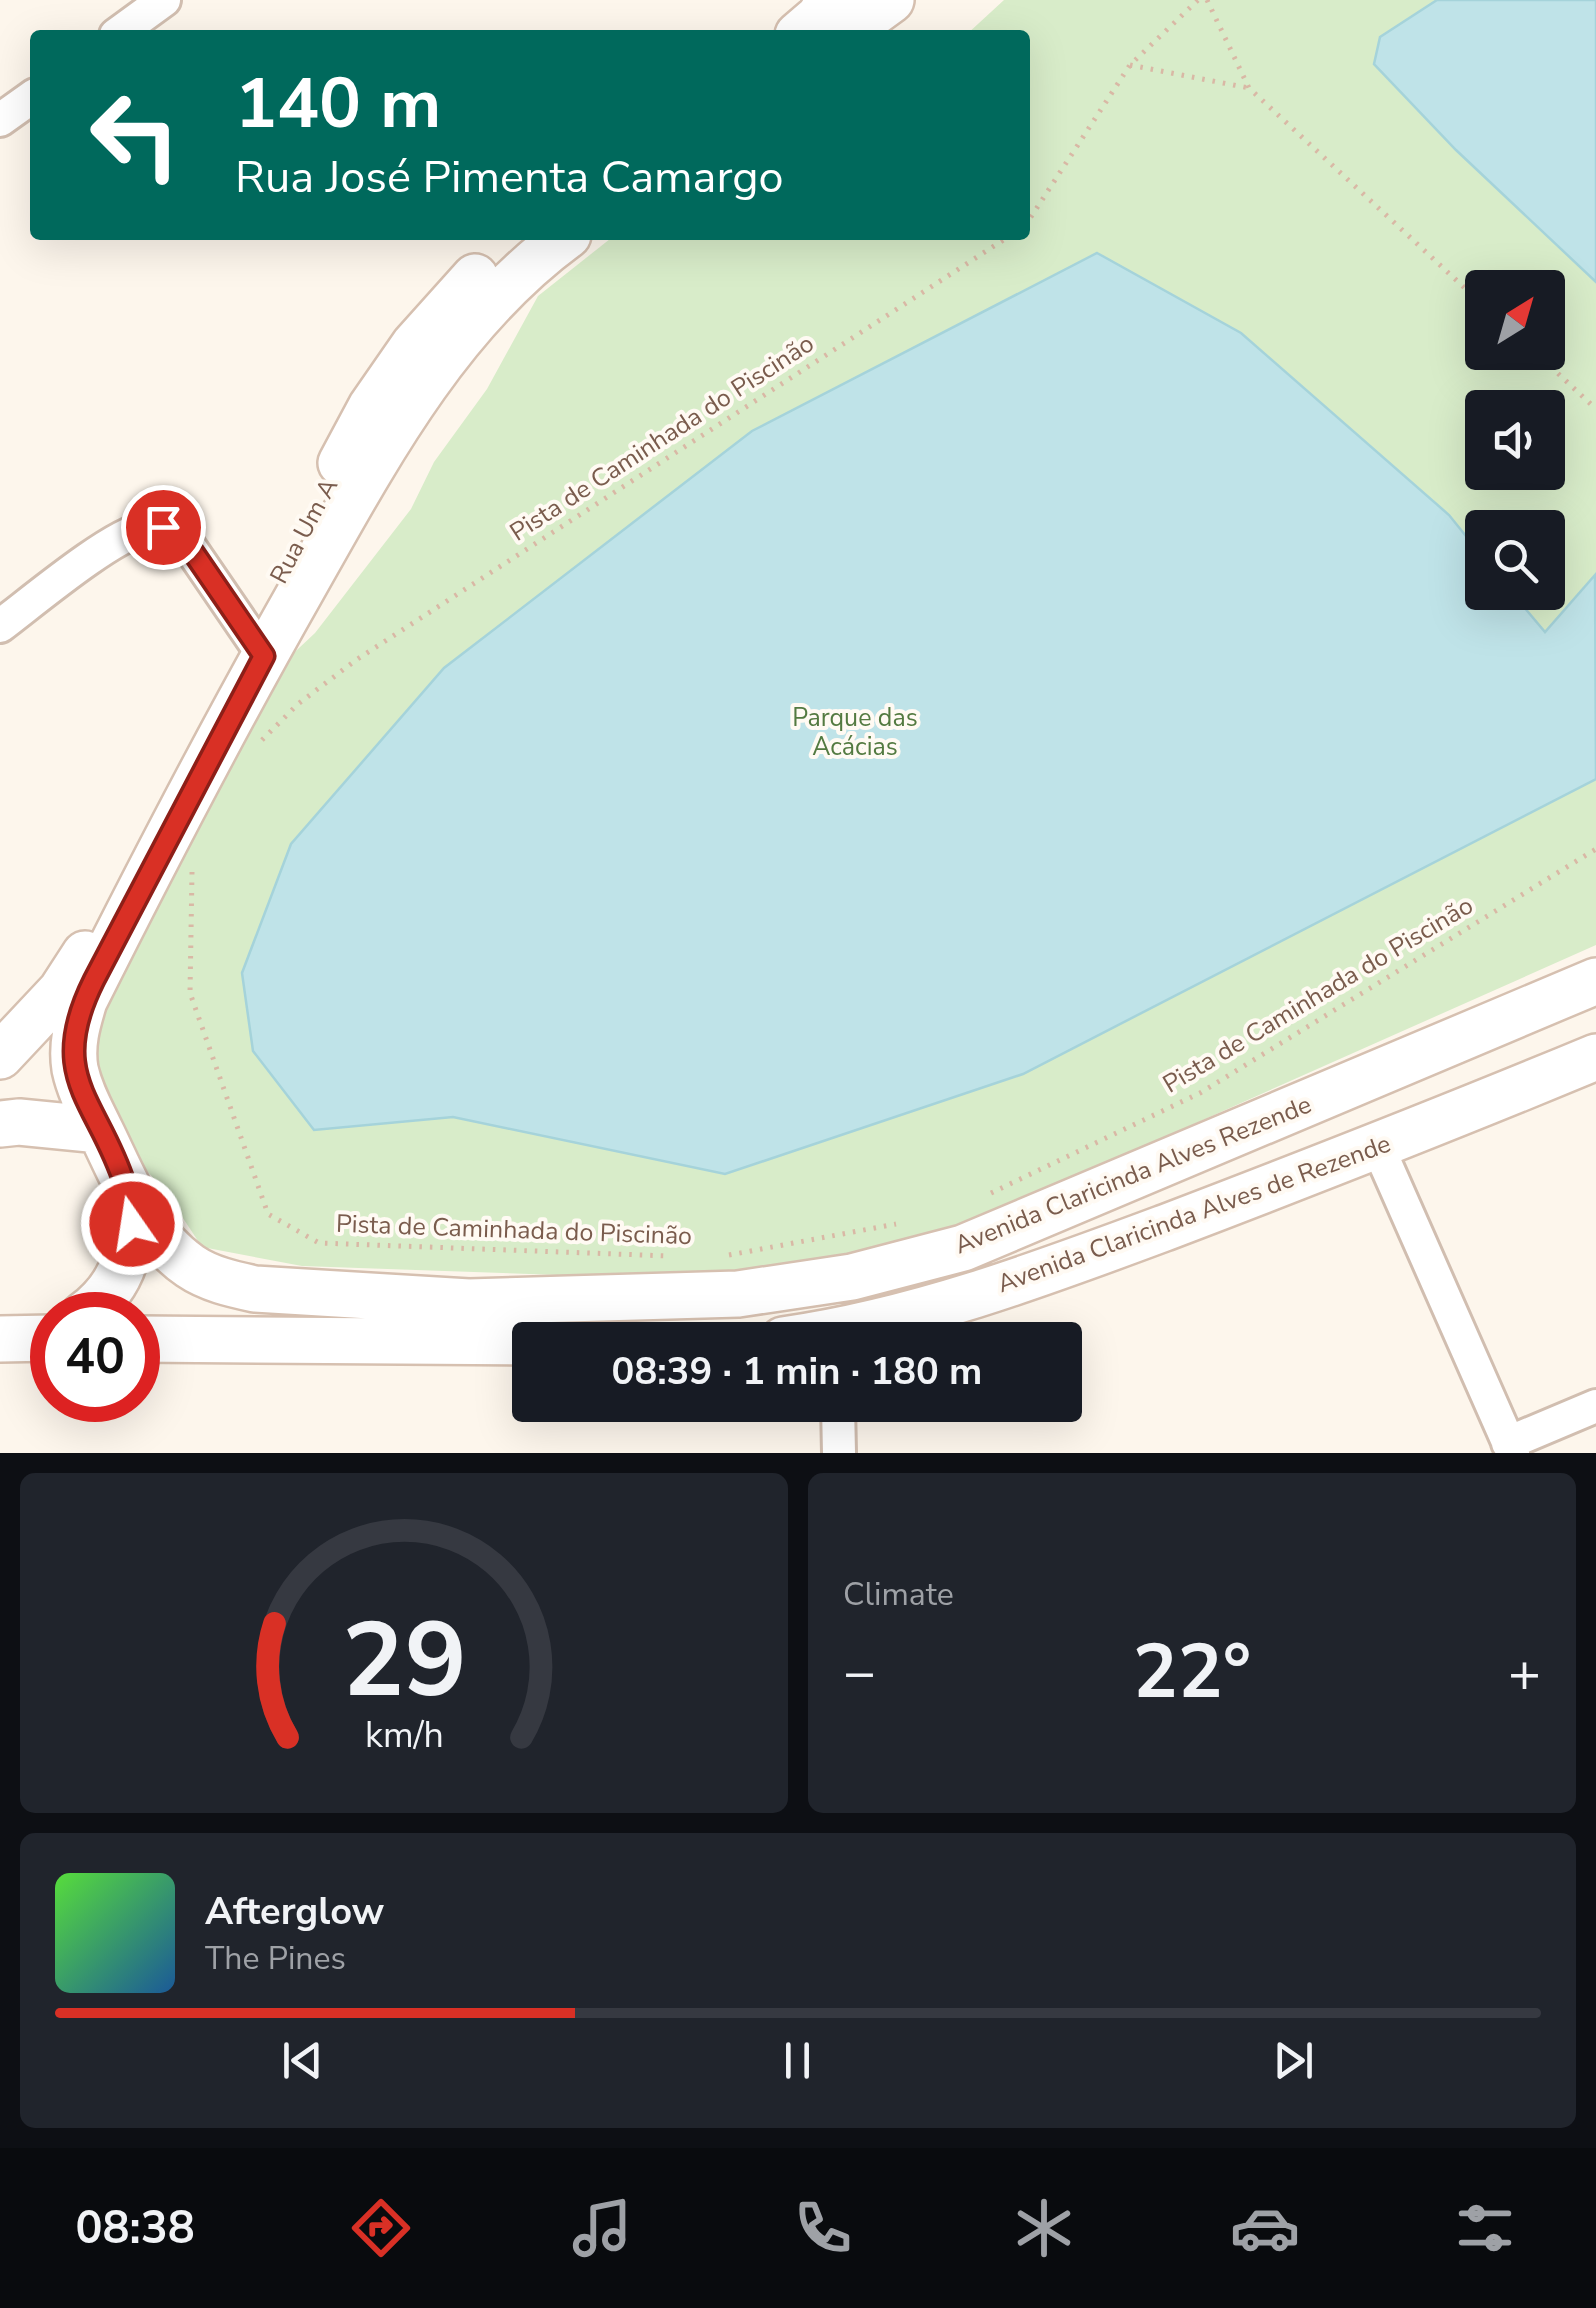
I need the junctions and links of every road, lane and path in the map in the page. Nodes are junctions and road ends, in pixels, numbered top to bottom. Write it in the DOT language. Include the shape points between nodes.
graph roads {
  1 [pos="164,0"];
  2 [pos="830,0"];
  3 [pos="891,0"];
  4 [pos="1198,0"];
  5 [pos="1207,0"];
  6 [pos="123,30"];
  7 [pos="804,30"];
  8 [pos="850,30"];
  9 [pos="1130,66"];
  10 [pos="1249,88"];
  11 [pos="30,98"];
  12 [pos="0,120"];
  13 [pos="1030,218"];
  14 [pos="516,240"];
  15 [pos="562,240"];
  16 [pos="1004,240"];
  17 [pos="1465,288"];
  18 [pos="1554,370"];
  19 [pos="1596,409"];
  20 [pos="0,626"];
  21 [pos="257,643"];
  22 [pos="254,748"];
  23 [pos="1596,849"];
  24 [pos="192,867"];
  25 [pos="1596,981"];
  26 [pos="0,1056"];
  27 [pos="1596,1058"];
  28 [pos="0,1124"];
  29 [pos="100,1130"];
  30 [pos="1378,1147"];
  31 [pos="126,1186"];
  32 [pos="977,1200"];
  33 [pos="904,1223"];
  34 [pos="673,1256"];
  35 [pos="712,1258"];
  36 [pos="105,1292"];
  37 [pos="888,1322"];
  38 [pos="30,1338"];
  39 [pos="160,1338"];
  40 [pos="0,1339"];
  41 [pos="512,1342"];
  42 [pos="1596,1406"];
  43 [pos="838,1422"];
  44 [pos="1510,1448"];
  45 [pos="839,1453"];
  1 -- 6 [label="street"];
  2 -- 7 [label="street"];
  3 -- 8 [label="street"];
  4 -- 9 [label="path"];
  5 -- 10 [label="path"];
  9 -- 10 [label="path"];
  9 -- 13 [label="path"];
  10 -- 17 [label="path"];
  11 -- 12 [label="street"];
  14 -- 21 [label="street, Rua Um A" via="414,345 371,407"];
  15 -- 21 [label="street, Avenida Claricinda Alves Rezende" via="500,295 436,368"];
  16 -- 22 [label="path, Pista de Caminhada do Piscinão" via="356,660"];
  18 -- 19 [label="path"];
  20 -- 21 [label="street" via="119,539 163,527 182,536"];
  21 -- 26 [label="street, Rua Um A" via="90,946 61,991"];
  21 -- 29 [label="street, Avenida Claricinda Alves Rezende" via="84,1001 74,1036 75,1067"];
  23 -- 32 [label="path, Pista de Caminhada do Piscinão" via="1200,1093"];
  24 -- 34 [label="path, Pista de Caminhada do Piscinão" via="190,993 268,1214 319,1243"];
  25 -- 31 [label="street, Avenida Claricinda Alves Rezende" via="963,1248 852,1277 738,1294 469,1302 254,1289 190,1266 162,1240"];
  27 -- 30 [label="street, Avenida Claricinda Alves de Rezende"];
  28 -- 29 [label="street"];
  29 -- 31 [label="street, Avenida Claricinda Alves Rezende"];
  30 -- 37 [label="street, Avenida Claricinda Alves de Rezende" via="1065,1265"];
  30 -- 44 [label="street"];
  31 -- 36 [label="street" via="129,1252"];
  33 -- 35 [label="path, Pista de Caminhada do Piscinão"];
  38 -- 40 [label="street"];
  39 -- 41 [label="street"];
  42 -- 44 [label="street"];
  43 -- 45 [label="street"];
}
